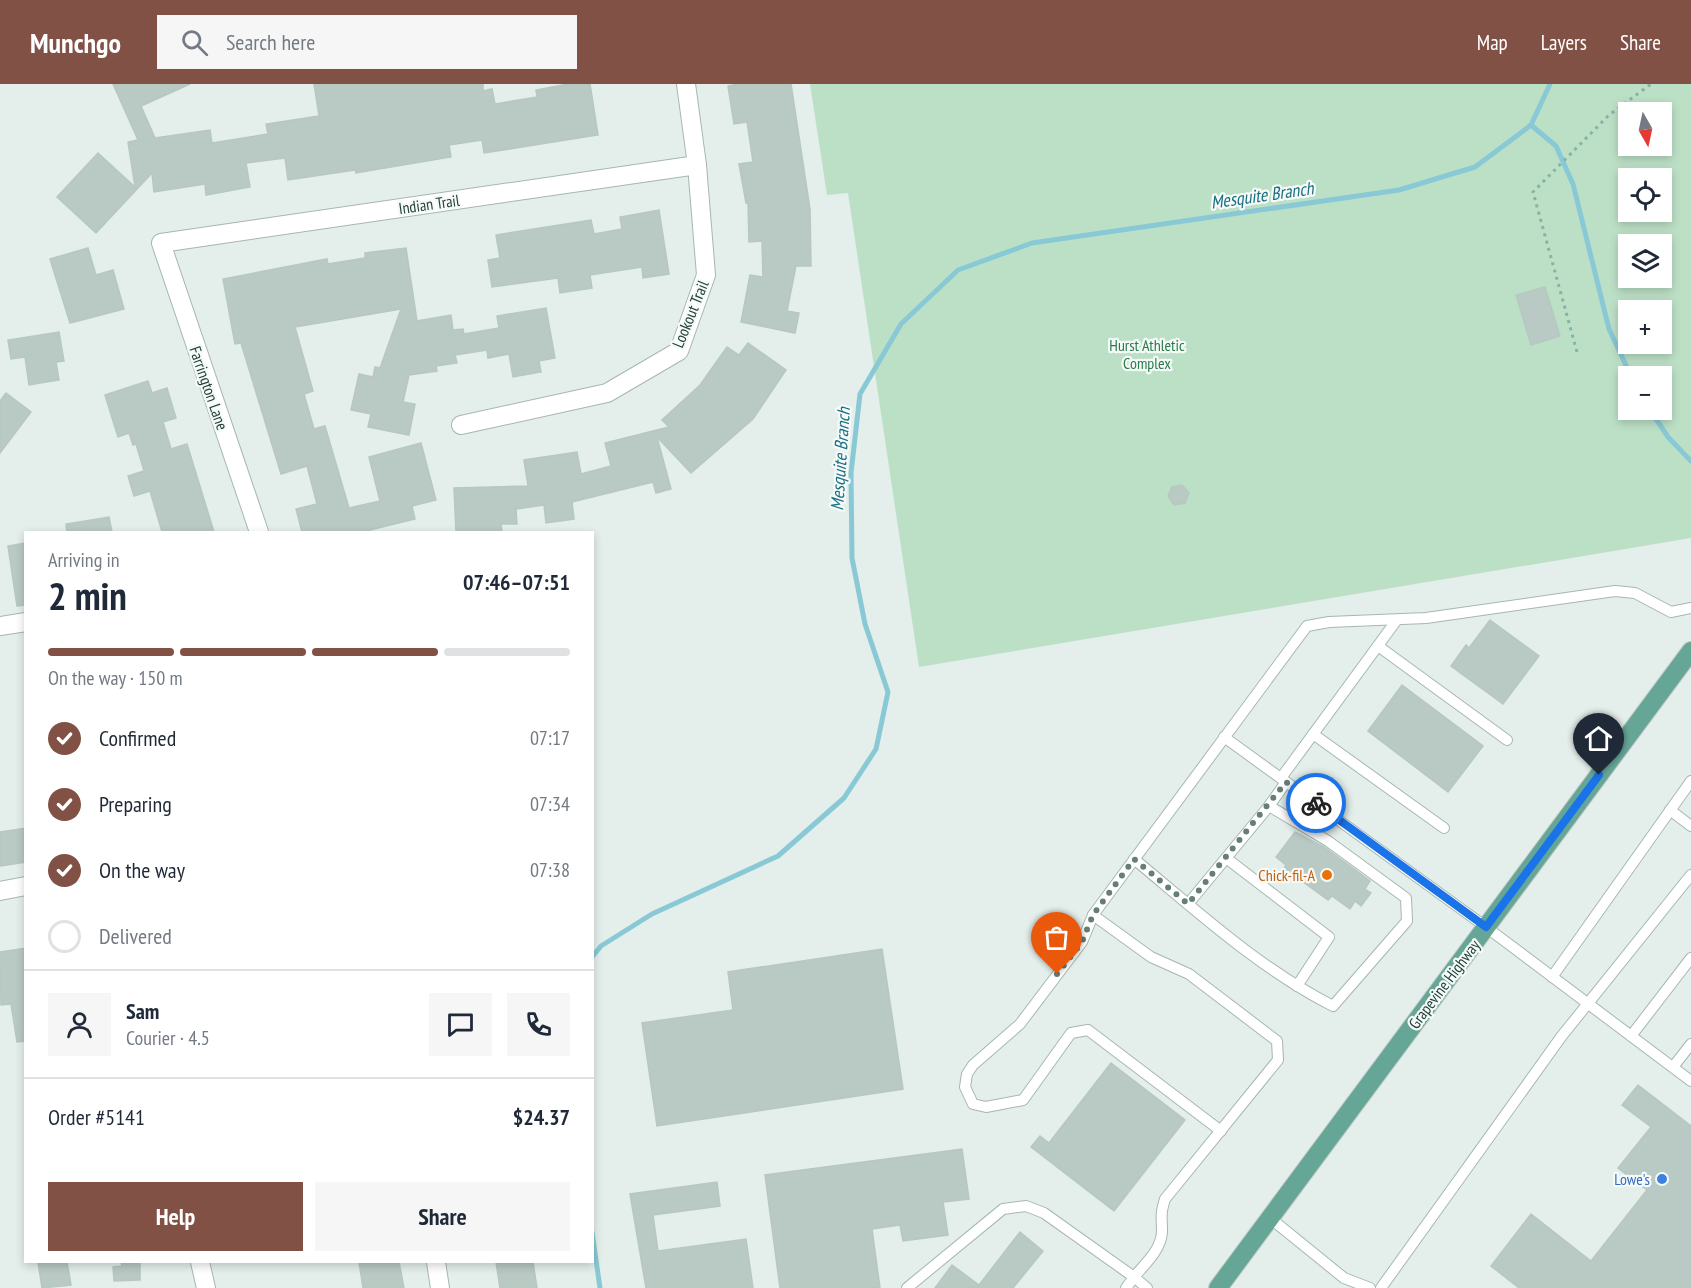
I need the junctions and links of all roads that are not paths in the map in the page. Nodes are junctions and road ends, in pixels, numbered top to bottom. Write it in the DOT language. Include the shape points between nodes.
graph roads {
  1 [pos="686,84"];
  2 [pos="697,165"];
  3 [pos="161,243"];
  4 [pos="461,425"];
  5 [pos="259,531"];
  6 [pos="1691,608"];
  7 [pos="1396,621"];
  8 [pos="24,622"];
  9 [pos="0,626"];
  10 [pos="1378,646"];
  11 [pos="1688,659"];
  12 [pos="1313,734"];
  13 [pos="1224,737"];
  14 [pos="1507,740"];
  15 [pos="1283,780"];
  16 [pos="1691,781"];
  17 [pos="1269,806"];
  18 [pos="1670,810"];
  19 [pos="1691,826"];
  20 [pos="1444,828"];
  21 [pos="1226,858"];
  22 [pos="1134,859"];
  23 [pos="1691,875"];
  24 [pos="24,886"];
  25 [pos="0,891"];
  26 [pos="1188,904"];
  27 [pos="1093,915"];
  28 [pos="1486,927"];
  29 [pos="1691,958"];
  30 [pos="1552,976"];
  31 [pos="1297,986"];
  32 [pos="1589,1004"];
  33 [pos="1631,1036"];
  34 [pos="1691,1044"];
  35 [pos="1673,1067"];
  36 [pos="1691,1081"];
  37 [pos="1221,1131"];
  38 [pos="1270,1218"];
  39 [pos="200,1263"];
  40 [pos="436,1263"];
  41 [pos="1134,1277"];
  42 [pos="206,1288"];
  43 [pos="440,1288"];
  44 [pos="907,1288"];
  45 [pos="1126,1288"];
  46 [pos="1147,1288"];
  47 [pos="1218,1288"];
  48 [pos="1371,1288"];
  49 [pos="1381,1288"];
  1 -- 2 [label="street, Lookout Trail"];
  2 -- 3 [label="street, Indian Trail"];
  2 -- 4 [label="street, Lookout Trail" via="706,275 679,351 607,393"];
  3 -- 5 [label="street, Farrington Lane"];
  6 -- 7 [label="lane" via="1671,612 1635,592 1615,591"];
  7 -- 10 [label="lane"];
  7 -- 13 [label="lane" via="1307,626"];
  8 -- 9 [label="street"];
  10 -- 12 [label="lane"];
  10 -- 14 [label="lane"];
  11 -- 28 [label="main road, Grapevine Highway"];
  12 -- 15 [label="lane"];
  12 -- 20 [label="lane"];
  13 -- 15 [label="lane"];
  13 -- 22 [label="lane"];
  15 -- 17 [label="lane"];
  15 -- 28 [label="lane"];
  16 -- 18 [label="lane"];
  17 -- 21 [label="lane"];
  17 -- 31 [label="lane" via="1328,841 1406,898 1407,921 1333,1006"];
  18 -- 19 [label="lane"];
  18 -- 30 [label="lane"];
  21 -- 26 [label="lane"];
  21 -- 31 [label="lane" via="1329,937"];
  22 -- 26 [label="lane"];
  22 -- 27 [label="lane"];
  23 -- 32 [label="lane"];
  24 -- 25 [label="street"];
  26 -- 31 [label="lane"];
  27 -- 37 [label="lane" via="1151,957 1189,974 1277,1041 1278,1060"];
  27 -- 37 [label="lane" via="1082,942 1020,1024 967,1074 965,1088 972,1104 986,1107 1023,1100 1071,1033 1088,1030"];
  28 -- 30 [label="lane"];
  28 -- 38 [label="main road, Grapevine Highway"];
  29 -- 33 [label="lane"];
  30 -- 32 [label="lane"];
  32 -- 33 [label="lane"];
  32 -- 49 [label="lane" via="1561,1037"];
  33 -- 35 [label="lane"];
  34 -- 35 [label="lane"];
  35 -- 36 [label="lane"];
  37 -- 41 [label="lane" via="1165,1199 1159,1217 1162,1234 1157,1250"];
  38 -- 47 [label="main road, Grapevine Highway"];
  38 -- 48 [label="lane" via="1344,1278"];
  39 -- 42 [label="street"];
  40 -- 43 [label="street"];
  41 -- 44 [label="lane" via="1044,1213 1026,1206 1003,1209"];
  41 -- 45 [label="lane"];
  41 -- 46 [label="lane"];
}
